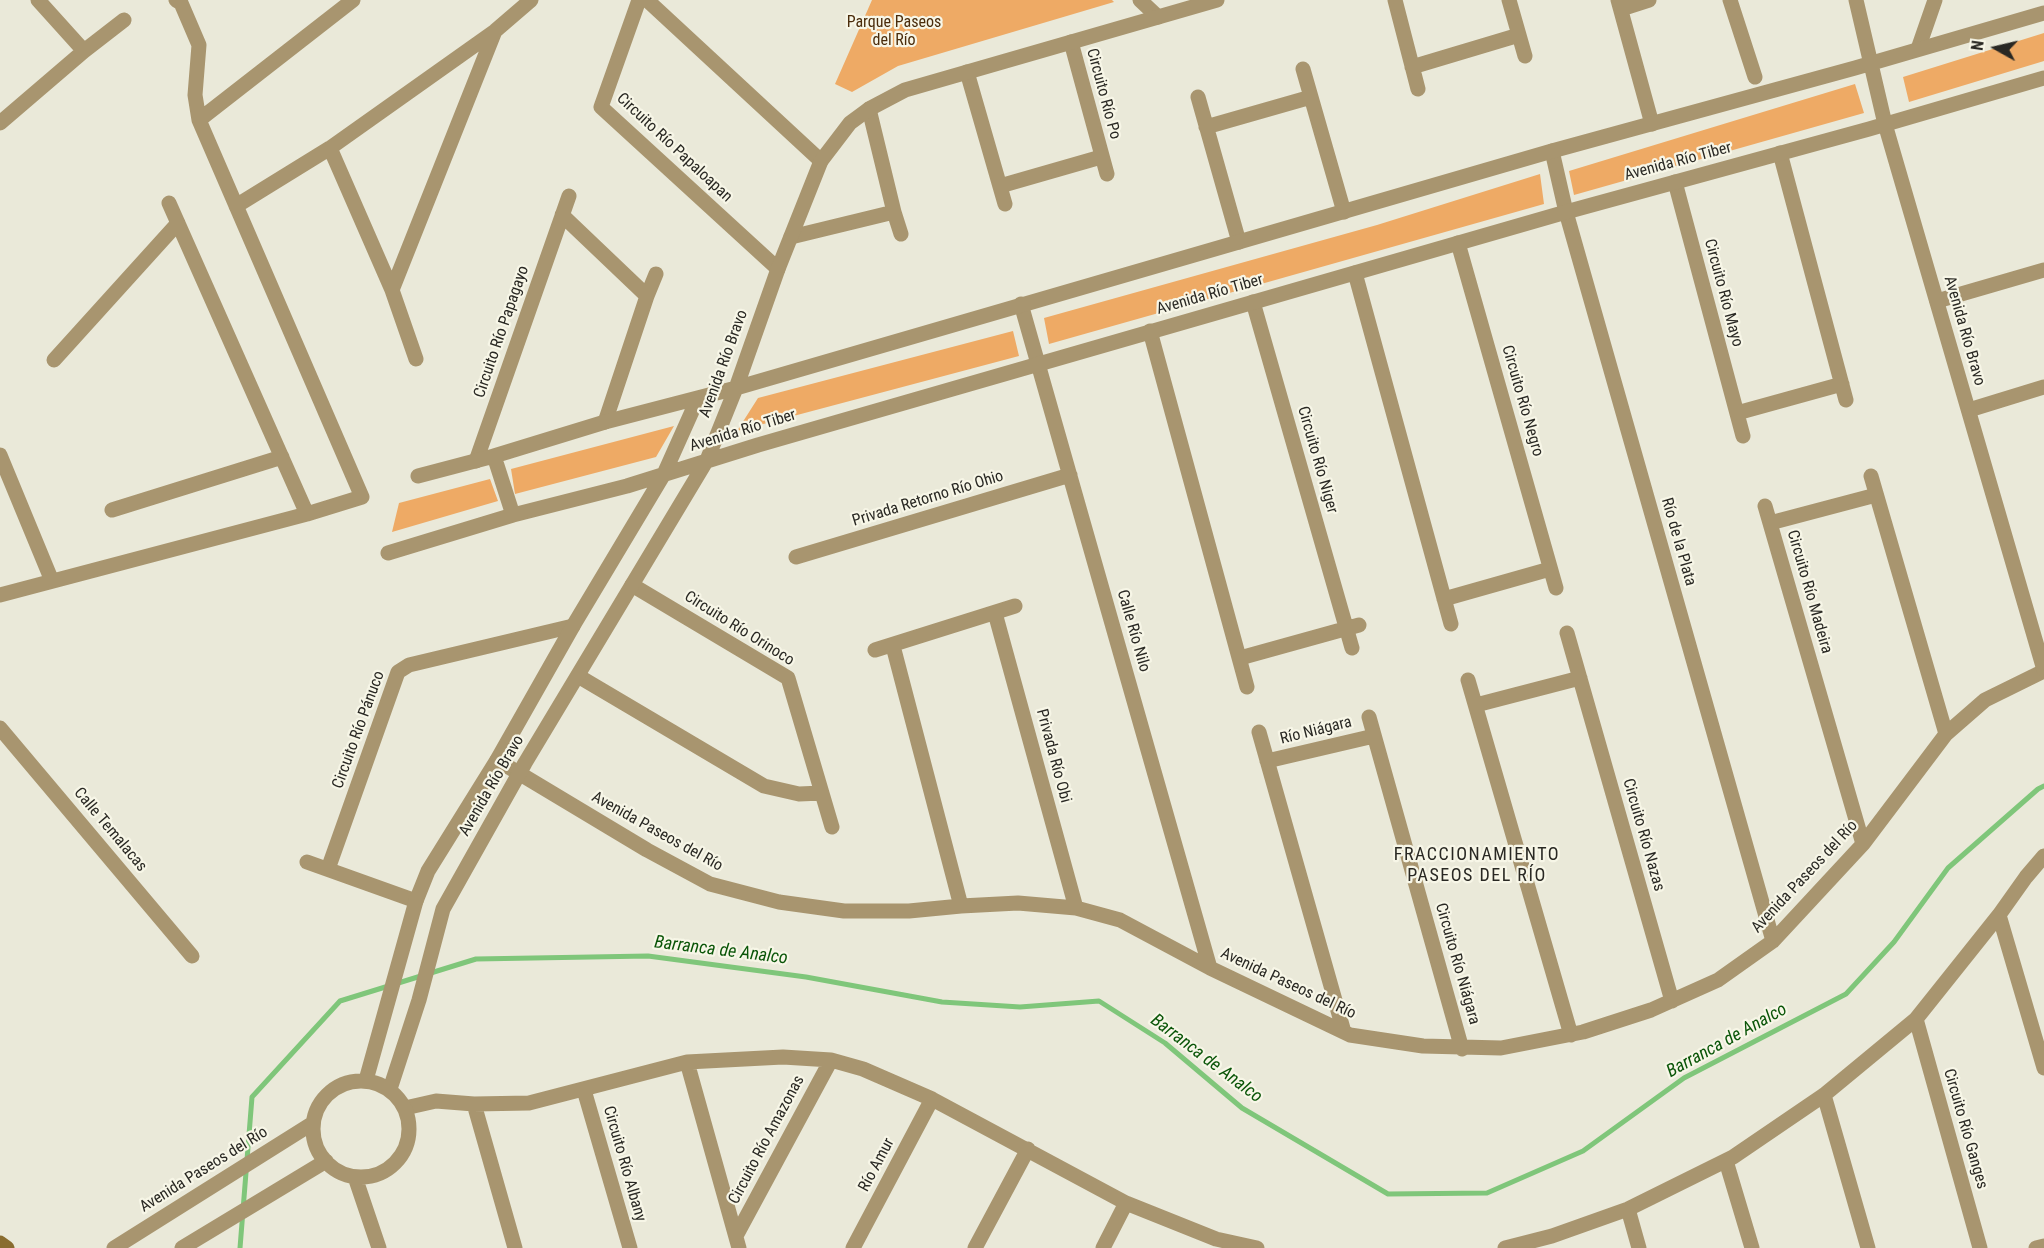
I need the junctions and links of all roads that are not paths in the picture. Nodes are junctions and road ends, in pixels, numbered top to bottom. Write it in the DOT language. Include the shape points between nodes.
graph roads {
  1 [pos="38,0"];
  2 [pos="176,0"];
  3 [pos="354,0"];
  4 [pos="531,0"];
  5 [pos="639,0"];
  6 [pos="647,0"];
  7 [pos="1140,0"];
  8 [pos="1217,0"];
  9 [pos="1395,0"];
  10 [pos="1509,0"];
  11 [pos="1648,0"];
  12 [pos="1730,0"];
  13 [pos="1856,0"];
  14 [pos="1935,0"];
  15 [pos="1619,4"];
  16 [pos="2044,13"];
  17 [pos="1158,17"];
  18 [pos="124,21"];
  19 [pos="495,31"];
  20 [pos="1519,35"];
  21 [pos="1071,42"];
  22 [pos="1918,50"];
  23 [pos="84,51"];
  24 [pos="1525,56"];
  25 [pos="1872,63"];
  26 [pos="1412,68"];
  27 [pos="1303,69"];
  28 [pos="967,72"];
  29 [pos="1755,77"];
  30 [pos="2044,78"];
  31 [pos="1418,89"];
  32 [pos="1197,97"];
  33 [pos="1311,97"];
  34 [pos="869,109"];
  35 [pos="199,120"];
  36 [pos="0,123"];
  37 [pos="1652,124"];
  38 [pos="1885,124"];
  39 [pos="1206,127"];
  40 [pos="330,148"];
  41 [pos="1552,151"];
  42 [pos="1780,153"];
  43 [pos="1101,157"];
  44 [pos="821,161"];
  45 [pos="1107,174"];
  46 [pos="1675,182"];
  47 [pos="999,186"];
  48 [pos="569,196"];
  49 [pos="169,202"];
  50 [pos="1005,204"];
  51 [pos="236,206"];
  52 [pos="894,212"];
  53 [pos="1344,212"];
  54 [pos="1566,212"];
  55 [pos="562,215"];
  56 [pos="178,223"];
  57 [pos="901,234"];
  58 [pos="791,237"];
  59 [pos="1239,242"];
  60 [pos="1458,243"];
  61 [pos="778,269"];
  62 [pos="2044,270"];
  63 [pos="1355,273"];
  64 [pos="656,274"];
  65 [pos="392,290"];
  66 [pos="647,296"];
  67 [pos="1937,301"];
  68 [pos="1253,302"];
  69 [pos="1021,304"];
  70 [pos="1150,331"];
  71 [pos="416,359"];
  72 [pos="54,360"];
  73 [pos="1038,364"];
  74 [pos="1842,384"];
  75 [pos="2044,387"];
  76 [pos="736,388"];
  77 [pos="698,398"];
  78 [pos="1846,400"];
  79 [pos="1968,410"];
  80 [pos="1737,413"];
  81 [pos="605,422"];
  82 [pos="1743,436"];
  83 [pos="0,455"];
  84 [pos="494,456"];
  85 [pos="282,457"];
  86 [pos="476,460"];
  87 [pos="707,460"];
  88 [pos="664,474"];
  89 [pos="1070,475"];
  90 [pos="418,476"];
  91 [pos="1871,476"];
  92 [pos="1876,495"];
  93 [pos="1765,506"];
  94 [pos="112,510"];
  95 [pos="307,514"];
  96 [pos="513,515"];
  97 [pos="1770,523"];
  98 [pos="388,553"];
  99 [pos="796,557"];
  100 [pos="1551,569"];
  101 [pos="52,581"];
  102 [pos="632,585"];
  103 [pos="1556,588"];
  104 [pos="0,595"];
  105 [pos="1444,599"];
  106 [pos="1016,606"];
  107 [pos="995,614"];
  108 [pos="1451,624"];
  109 [pos="573,626"];
  110 [pos="1352,627"];
  111 [pos="1567,633"];
  112 [pos="893,646"];
  113 [pos="1352,648"];
  114 [pos="875,650"];
  115 [pos="1240,658"];
  116 [pos="2044,670"];
  117 [pos="578,676"];
  118 [pos="1580,678"];
  119 [pos="1468,680"];
  120 [pos="1247,687"];
  121 [pos="1476,705"];
  122 [pos="1369,717"];
  123 [pos="0,728"];
  124 [pos="1259,732"];
  125 [pos="1946,734"];
  126 [pos="1374,735"];
  127 [pos="497,760"];
  128 [pos="1268,761"];
  129 [pos="519,774"];
  130 [pos="822,793"];
  131 [pos="832,827"];
  132 [pos="1863,844"];
  133 [pos="2044,855"];
  134 [pos="307,862"];
  135 [pos="328,869"];
  136 [pos="416,901"];
  137 [pos="961,906"];
  138 [pos="1076,909"];
  139 [pos="2000,915"];
  140 [pos="1773,941"];
  141 [pos="192,956"];
  142 [pos="1210,968"];
  143 [pos="1672,1001"];
  144 [pos="1916,1019"];
  145 [pos="1344,1032"];
  146 [pos="1571,1035"];
  147 [pos="1462,1049"];
  148 [pos="831,1060"];
  149 [pos="687,1062"];
  150 [pos="2044,1068"];
  151 [pos="366,1080"];
  152 [pos="390,1089"];
  153 [pos="584,1090"];
  154 [pos="1824,1095"];
  155 [pos="932,1099"];
  156 [pos="474,1104"];
  157 [pos="405,1108"];
  158 [pos="313,1123"];
  159 [pos="1028,1149"];
  160 [pos="326,1161"];
  161 [pos="1726,1161"];
  162 [pos="355,1177"];
  163 [pos="1126,1203"];
  164 [pos="1628,1209"];
  165 [pos="737,1242"];
  166 [pos="0,1243"];
  167 [pos="2044,1246"];
  168 [pos="8,1248"];
  169 [pos="114,1248"];
  170 [pos="182,1248"];
  171 [pos="380,1248"];
  172 [pos="515,1248"];
  173 [pos="630,1248"];
  174 [pos="853,1248"];
  175 [pos="975,1248"];
  176 [pos="1103,1248"];
  177 [pos="1257,1248"];
  178 [pos="1505,1248"];
  179 [pos="1639,1248"];
  180 [pos="1752,1248"];
  181 [pos="1868,1248"];
  182 [pos="1980,1248"];
  183 [pos="2036,1248"];
  1 -- 23 [label="street"];
  2 -- 35 [label="street" via="181,3 199,45 195,95"];
  3 -- 35 [label="street"];
  4 -- 19 [label="street"];
  5 -- 61 [label="street, Circuito Río Papaloapan" via="601,107"];
  6 -- 44 [label="street"];
  7 -- 17 [label="street"];
  8 -- 17 [label="street, Avenida Río Bravo"];
  9 -- 26 [label="street"];
  10 -- 20 [label="street"];
  11 -- 15 [label="street"];
  12 -- 29 [label="street"];
  13 -- 25 [label="street, Avenida Río Bravo"];
  14 -- 22 [label="street"];
  15 -- 37 [label="street"];
  16 -- 22 [label="street"];
  17 -- 21 [label="street, Avenida Río Bravo"];
  18 -- 23 [label="street"];
  19 -- 40 [label="street"];
  19 -- 65 [label="street"];
  20 -- 24 [label="street"];
  20 -- 26 [label="street"];
  21 -- 28 [label="street, Avenida Río Bravo"];
  21 -- 43 [label="street, Circuito Río Po"];
  22 -- 25 [label="street"];
  23 -- 36 [label="street"];
  25 -- 37 [label="street"];
  25 -- 38 [label="street, Avenida Río Bravo"];
  26 -- 31 [label="street"];
  27 -- 33 [label="street"];
  28 -- 34 [label="street, Avenida Río Bravo" via="905,90"];
  28 -- 47 [label="street"];
  30 -- 38 [label="street, Avenida Río Tiber"];
  32 -- 39 [label="street"];
  33 -- 39 [label="street"];
  33 -- 53 [label="street"];
  34 -- 44 [label="street, Avenida Río Bravo" via="850,123"];
  34 -- 52 [label="street"];
  35 -- 51 [label="street"];
  37 -- 41 [label="street"];
  38 -- 42 [label="street, Avenida Río Tiber"];
  38 -- 67 [label="street, Avenida Río Bravo"];
  39 -- 59 [label="street"];
  40 -- 51 [label="street"];
  40 -- 65 [label="street"];
  41 -- 53 [label="street"];
  41 -- 54 [label="street, Río de la Plata"];
  42 -- 46 [label="street, Avenida Río Tiber"];
  42 -- 74 [label="street"];
  43 -- 45 [label="street"];
  43 -- 47 [label="street, Circuito Río Po"];
  44 -- 58 [label="street, Avenida Río Bravo"];
  46 -- 54 [label="street, Avenida Río Tiber"];
  46 -- 80 [label="street, Circuito Río Mayo"];
  47 -- 50 [label="street"];
  48 -- 55 [label="street, Circuito Río Papagayo"];
  49 -- 56 [label="street"];
  51 -- 95 [label="street" via="362,496"];
  52 -- 57 [label="street"];
  52 -- 58 [label="street"];
  53 -- 59 [label="street"];
  54 -- 60 [label="street, Avenida Río Tiber"];
  54 -- 140 [label="street, Río de la Plata"];
  55 -- 66 [label="street"];
  55 -- 86 [label="street, Circuito Río Papagayo"];
  56 -- 72 [label="street"];
  56 -- 85 [label="street"];
  58 -- 61 [label="street, Avenida Río Bravo"];
  59 -- 69 [label="street"];
  60 -- 63 [label="street, Avenida Río Tiber"];
  60 -- 100 [label="street, Circuito Río Negro"];
  61 -- 76 [label="street, Avenida Río Bravo"];
  62 -- 67 [label="street"];
  63 -- 68 [label="street, Avenida Río Tiber"];
  63 -- 105 [label="street"];
  64 -- 66 [label="street"];
  65 -- 71 [label="street"];
  66 -- 81 [label="street"];
  67 -- 79 [label="street, Avenida Río Bravo"];
  68 -- 70 [label="street, Avenida Río Tiber"];
  68 -- 110 [label="street, Circuito Río Niger"];
  69 -- 73 [label="street, Calle Río Nilo"];
  69 -- 76 [label="street"];
  70 -- 73 [label="street, Avenida Río Tiber"];
  70 -- 115 [label="street"];
  73 -- 87 [label="street, Avenida Río Tiber"];
  73 -- 89 [label="street, Calle Río Nilo"];
  74 -- 78 [label="street"];
  74 -- 80 [label="street"];
  75 -- 79 [label="street"];
  76 -- 77 [label="street"];
  76 -- 87 [label="street, Avenida Río Bravo"];
  77 -- 81 [label="street"];
  77 -- 88 [label="street, Avenida Río Bravo"];
  79 -- 116 [label="street, Avenida Río Bravo"];
  80 -- 82 [label="street, Circuito Río Mayo"];
  81 -- 84 [label="street"];
  83 -- 101 [label="street"];
  84 -- 86 [label="street"];
  84 -- 96 [label="street"];
  85 -- 94 [label="street"];
  85 -- 95 [label="street"];
  86 -- 90 [label="street"];
  87 -- 88 [label="street, Avenida Río Tiber"];
  87 -- 102 [label="street, Avenida Río Bravo"];
  88 -- 96 [label="street, Avenida Río Tiber"];
  88 -- 109 [label="street, Avenida Río Bravo"];
  89 -- 99 [label="street, Privada Retorno Río Ohio"];
  89 -- 142 [label="street, Calle Río Nilo"];
  91 -- 92 [label="street"];
  92 -- 97 [label="street, Circuito Río Madeira"];
  92 -- 125 [label="street"];
  93 -- 97 [label="street"];
  95 -- 101 [label="street"];
  96 -- 98 [label="street, Avenida Río Tiber"];
  97 -- 132 [label="street, Circuito Río Madeira"];
  100 -- 103 [label="street, Circuito Río Negro"];
  100 -- 105 [label="street"];
  101 -- 104 [label="street"];
  102 -- 117 [label="street, Avenida Río Bravo"];
  102 -- 130 [label="street, Circuito Río Orinoco" via="788,678"];
  105 -- 108 [label="street"];
  106 -- 107 [label="street"];
  107 -- 112 [label="street"];
  107 -- 138 [label="street, Privada Río Obi"];
  109 -- 127 [label="street, Avenida Río Bravo"];
  109 -- 135 [label="street, Circuito Río Pánuco" via="409,665 398,672"];
  110 -- 113 [label="street, Circuito Río Niger"];
  110 -- 115 [label="street"];
  111 -- 118 [label="street, Circuito Río Nazas"];
  112 -- 114 [label="street"];
  112 -- 137 [label="street"];
  115 -- 120 [label="street"];
  116 -- 125 [label="street, Avenida Paseos del Río" via="1985,700"];
  117 -- 129 [label="street, Avenida Río Bravo"];
  117 -- 130 [label="street" via="764,786 799,794"];
  118 -- 121 [label="street"];
  118 -- 143 [label="street, Circuito Río Nazas"];
  119 -- 121 [label="street"];
  121 -- 146 [label="street"];
  122 -- 126 [label="street, Circuito Río Niágara"];
  123 -- 141 [label="street, Calle Temalacas"];
  124 -- 128 [label="street"];
  125 -- 132 [label="street, Avenida Paseos del Río"];
  126 -- 128 [label="street, Río Niágara"];
  126 -- 147 [label="street, Circuito Río Niágara"];
  127 -- 129 [label="street, Avenida Paseos del Río"];
  127 -- 136 [label="street, Avenida Río Bravo" via="428,871"];
  128 -- 145 [label="street"];
  129 -- 137 [label="street, Avenida Paseos del Río" via="710,884 779,902 844,911"];
  129 -- 152 [label="street, Avenida Río Bravo" via="443,909"];
  130 -- 131 [label="street, Circuito Río Orinoco"];
  132 -- 140 [label="street, Avenida Paseos del Río"];
  133 -- 139 [label="street"];
  134 -- 135 [label="street"];
  135 -- 136 [label="street"];
  136 -- 151 [label="street, Avenida Río Bravo"];
  137 -- 138 [label="street, Avenida Paseos del Río" via="1018,903"];
  138 -- 142 [label="street, Avenida Paseos del Río" via="1120,920"];
  139 -- 144 [label="street"];
  139 -- 150 [label="street"];
  140 -- 143 [label="street, Avenida Paseos del Río" via="1718,981"];
  142 -- 145 [label="street, Avenida Paseos del Río"];
  143 -- 146 [label="street, Avenida Paseos del Río"];
  144 -- 154 [label="street"];
  144 -- 182 [label="street, Circuito Río Ganges"];
  145 -- 147 [label="street, Avenida Paseos del Río"];
  146 -- 147 [label="street, Avenida Paseos del Río" via="1501,1048"];
  148 -- 149 [label="street" via="783,1057"];
  148 -- 155 [label="street" via="863,1069"];
  148 -- 165 [label="street, Circuito Río Amazonas"];
  149 -- 153 [label="street"];
  149 -- 165 [label="street, Circuito Río Amazonas"];
  151 -- 152 [label="street"];
  151 -- 158 [label="street" via="348,1082 331,1091 319,1105"];
  152 -- 157 [label="street"];
  153 -- 156 [label="street" via="529,1103"];
  153 -- 173 [label="street, Circuito Río Albany"];
  154 -- 161 [label="street"];
  154 -- 181 [label="street"];
  155 -- 159 [label="street"];
  155 -- 174 [label="street, Río Amur"];
  156 -- 157 [label="street" via="436,1101"];
  156 -- 172 [label="street"];
  157 -- 162 [label="street" via="410,1128 400,1157 376,1175"];
  158 -- 160 [label="street" via="318,1150"];
  158 -- 169 [label="street, Avenida Paseos del Río"];
  159 -- 163 [label="street"];
  159 -- 175 [label="street"];
  160 -- 162 [label="street"];
  160 -- 170 [label="street"];
  161 -- 164 [label="street"];
  161 -- 180 [label="street"];
  162 -- 171 [label="street"];
  163 -- 176 [label="street"];
  163 -- 177 [label="street" via="1216,1239"];
  164 -- 178 [label="street"];
  164 -- 179 [label="street"];
  166 -- 168 [label="main road"];
  167 -- 183 [label="street"];
}
